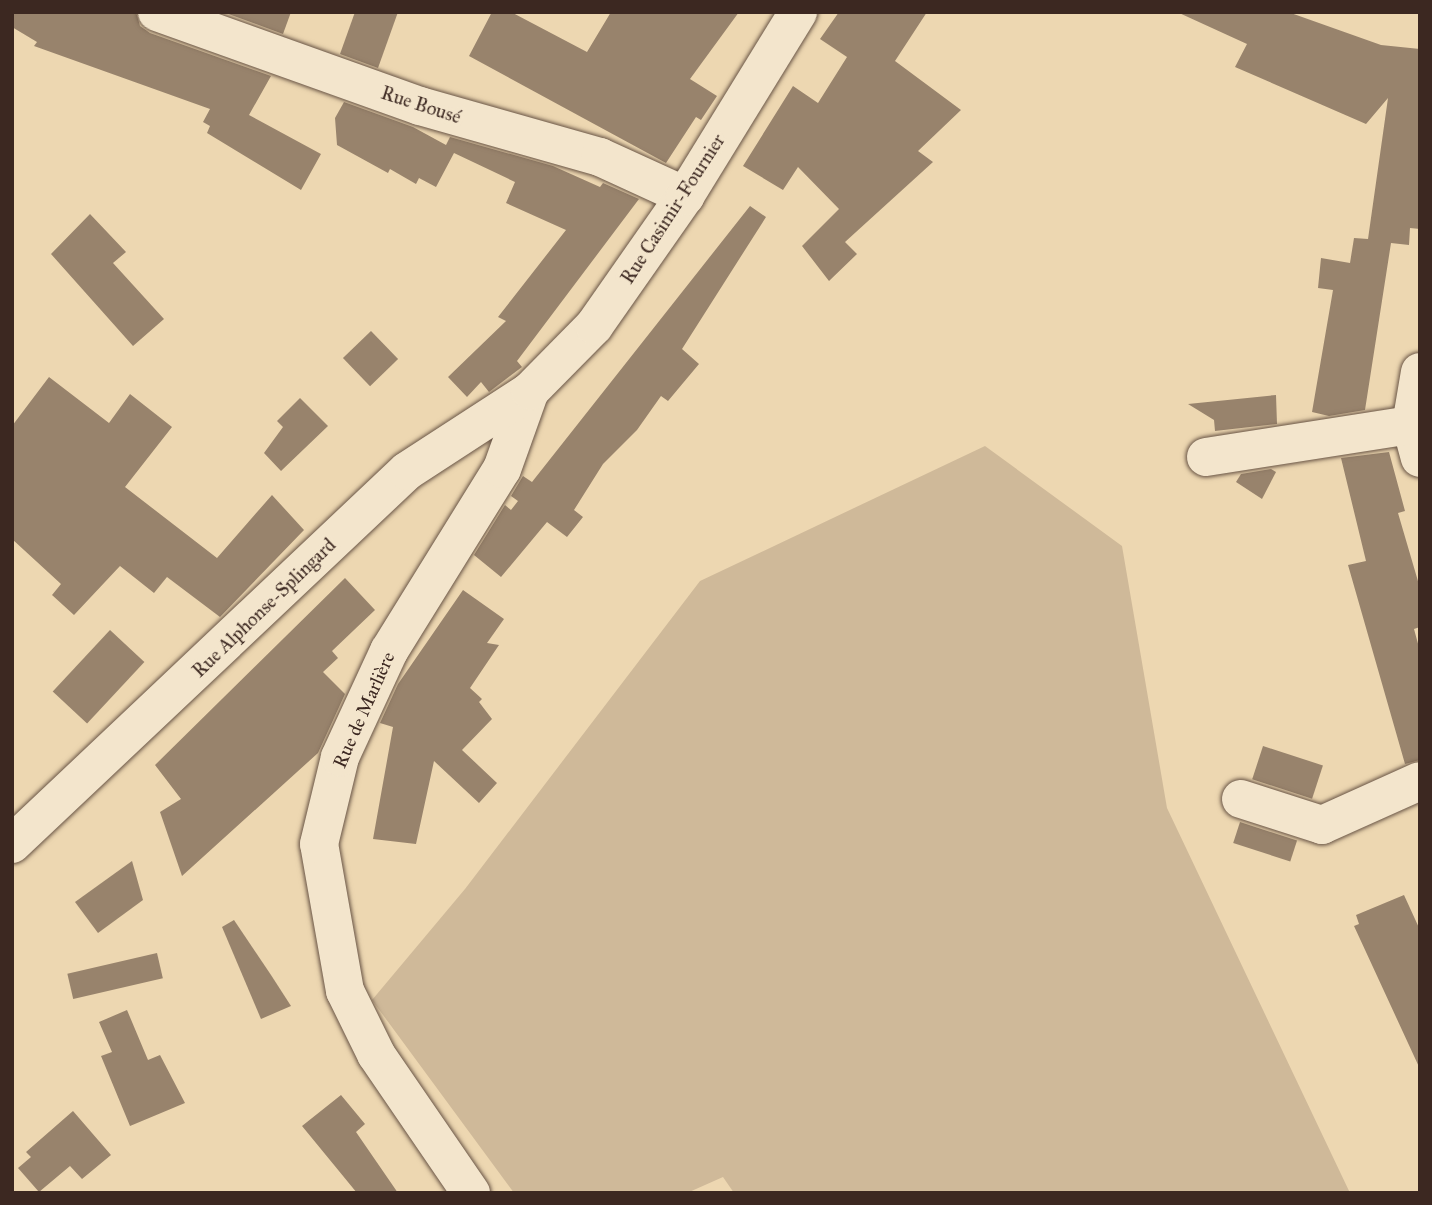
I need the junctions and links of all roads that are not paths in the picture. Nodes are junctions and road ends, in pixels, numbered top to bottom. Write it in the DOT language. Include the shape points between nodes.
graph roads {
  1 [pos="157,12"];
  2 [pos="798,12"];
  3 [pos="685,197"];
  4 [pos="1420,372"];
  5 [pos="530,391"];
  6 [pos="1415,442"];
  7 [pos="1206,457"];
  8 [pos="1420,781"];
  9 [pos="1241,799"];
  10 [pos="12,844"];
  11 [pos="471,1193"];
  1 -- 3 [label="street, Rue Bousé" via="420,106 600,157"];
  2 -- 3 [label="street, Rue Casimir-Fournier"];
  3 -- 5 [label="street, Rue Casimir-Fournier" via="594,326"];
  4 -- 6 [label="street"];
  5 -- 10 [label="street, Rue Alphonse-Splingard" via="407,471"];
  5 -- 11 [label="street, Rue de Marlière" via="502,469 390,651 340,757 319,844 345,991 376,1054"];
  6 -- 7 [label="street"];
  8 -- 9 [label="street" via="1322,825"];
}
